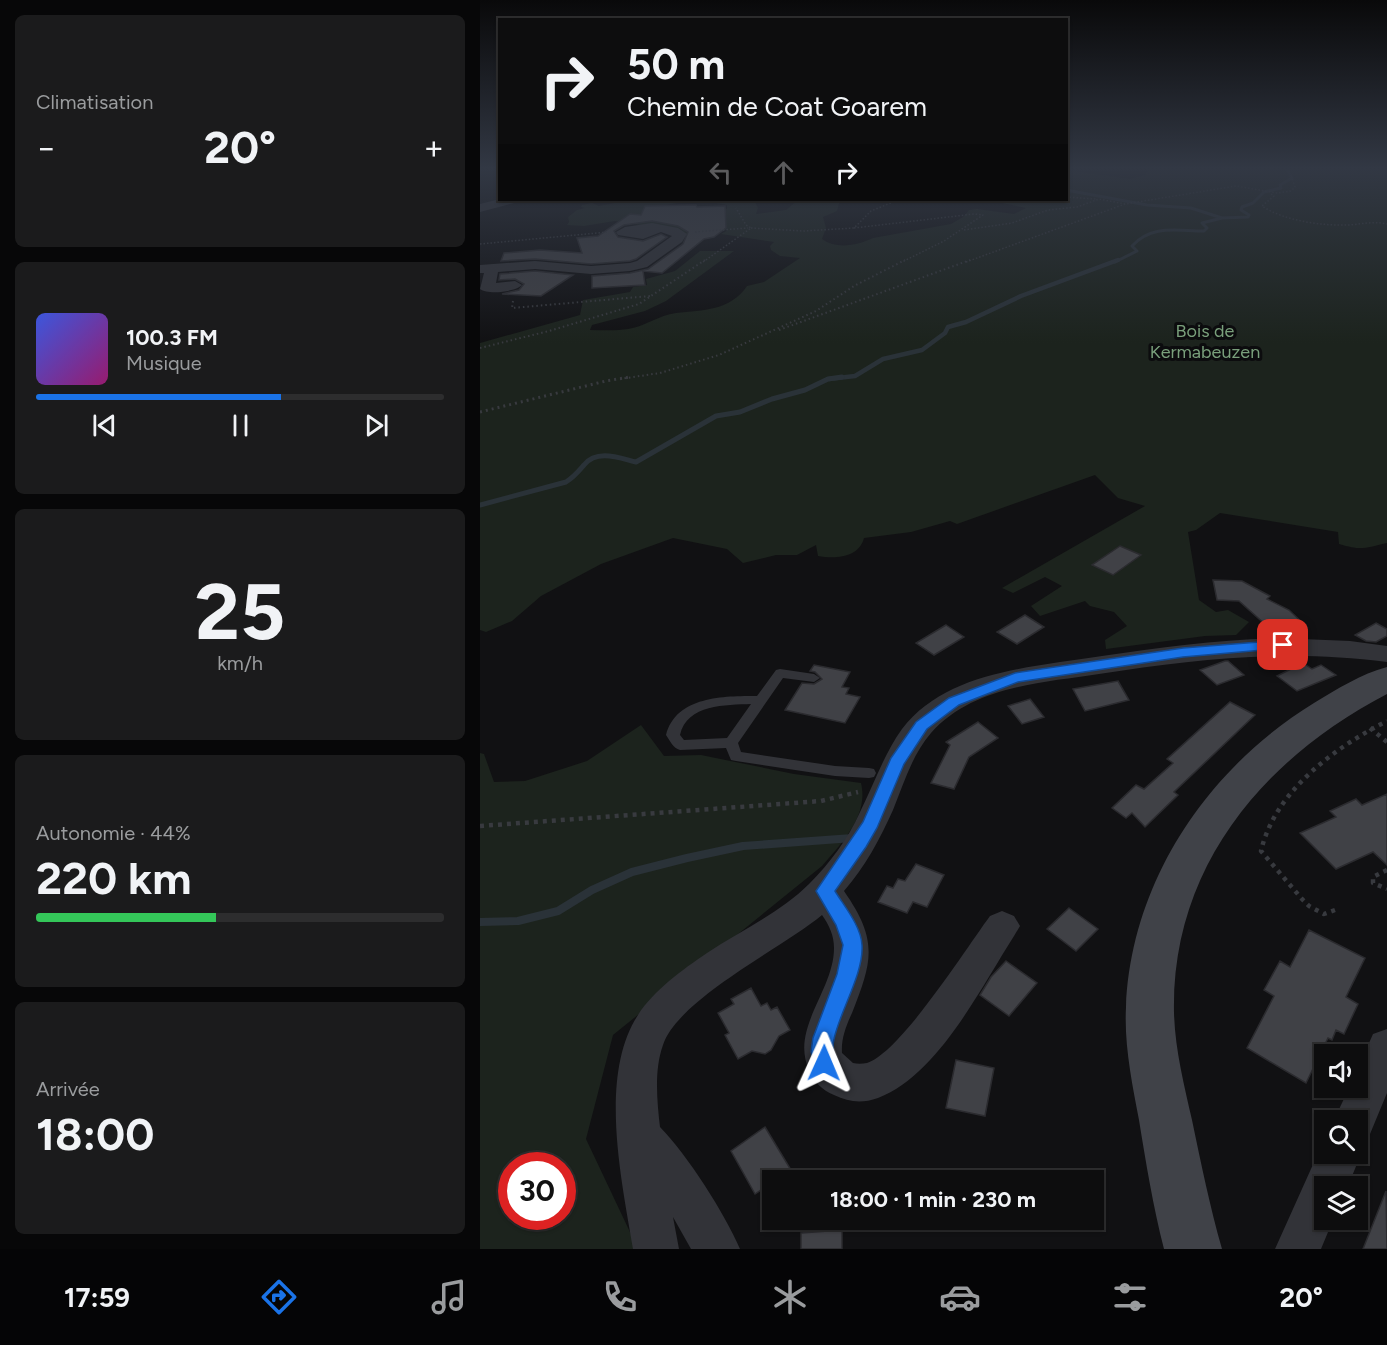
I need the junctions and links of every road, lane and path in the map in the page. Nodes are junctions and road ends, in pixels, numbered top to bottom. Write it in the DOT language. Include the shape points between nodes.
graph roads {
  1 [pos="633,227"];
  2 [pos="653,227"];
  3 [pos="860,227"];
  4 [pos="967,227"];
  5 [pos="982,227"];
  6 [pos="1061,227"];
  7 [pos="750,228"];
  8 [pos="854,228"];
  9 [pos="963,230"];
  10 [pos="624,231"];
  11 [pos="680,234"];
  12 [pos="480,244"];
  13 [pos="486,268"];
  14 [pos="515,285"];
  15 [pos="483,288"];
  16 [pos="655,295"];
  17 [pos="751,341"];
  18 [pos="480,348"];
  19 [pos="480,412"];
  20 [pos="1387,654"];
  21 [pos="814,678"];
  22 [pos="1387,679"];
  23 [pos="761,700"];
  24 [pos="1387,721"];
  25 [pos="1370,728"];
  26 [pos="1387,742"];
  27 [pos="730,743"];
  28 [pos="883,776"];
  29 [pos="480,826"];
  30 [pos="1387,870"];
  31 [pos="1387,889"];
  32 [pos="825,891"];
  33 [pos="1335,910"];
  34 [pos="1002,926"];
  35 [pos="1387,1047"];
  36 [pos="1359,1110"];
  37 [pos="641,1138"];
  38 [pos="1314,1213"];
  39 [pos="656,1249"];
  40 [pos="717,1249"];
  41 [pos="1193,1249"];
  42 [pos="1298,1249"];
  1 -- 10 [label="street"];
  2 -- 11 [label="street"];
  3 -- 8 [label="path"];
  4 -- 9 [label="path"];
  5 -- 9 [label="path"];
  6 -- 17 [label="path"];
  7 -- 8 [label="path"];
  7 -- 11 [label="path"];
  7 -- 16 [label="path"];
  9 -- 17 [label="path" via="854,286 816,311"];
  10 -- 12 [label="path"];
  11 -- 13 [label="street" via="642,264 616,272 535,265"];
  13 -- 15 [label="street"];
  14 -- 15 [label="street"];
  14 -- 16 [label="path" via="512,308"];
  16 -- 18 [label="path" via="625,309"];
  17 -- 19 [label="path" via="678,368"];
  20 -- 28 [label="street" via="1300,645 1245,646 1015,678 954,702 935,714"];
  21 -- 23 [label="lane" via="780,673"];
  22 -- 41 [label="main road" via="1317,716 1258,764 1203,831 1172,896 1156,951 1150,1020 1156,1076"];
  23 -- 27 [label="lane"];
  23 -- 27 [label="lane" via="729,700 694,708 677,720 672,735 681,745"];
  24 -- 25 [label="path"];
  25 -- 26 [label="path"];
  25 -- 33 [label="path" via="1315,771 1282,804 1267,827 1261,851 1309,906 1324,914"];
  27 -- 28 [label="lane" via="736,756"];
  28 -- 29 [label="path" via="821,801"];
  28 -- 32 [label="street" via="860,843"];
  30 -- 31 [label="path" via="1373,877 1373,883"];
  32 -- 34 [label="street" via="845,923 853,945 822,1052 824,1063 846,1081 866,1083 880,1078 902,1061 933,1025"];
  32 -- 37 [label="street" via="794,919 719,965 678,998 656,1022 644,1041 639,1062"];
  35 -- 36 [label="street"];
  37 -- 39 [label="street"];
  37 -- 40 [label="street" via="663,1161"];
  38 -- 42 [label="street"];
}
